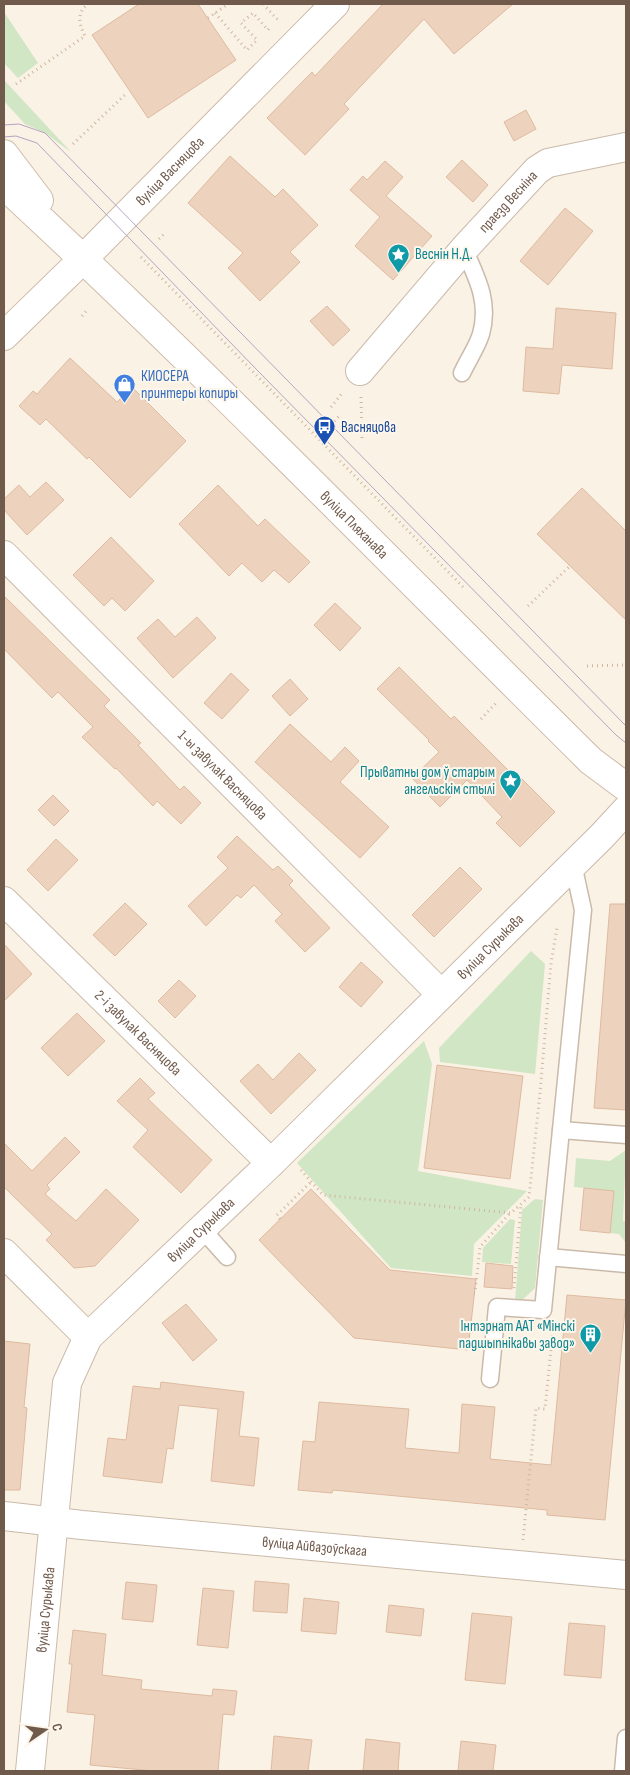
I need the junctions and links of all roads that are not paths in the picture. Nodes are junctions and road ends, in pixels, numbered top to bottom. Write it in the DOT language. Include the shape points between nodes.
graph roads {
  1 [pos="334,4"];
  2 [pos="626,147"];
  3 [pos="4,154"];
  4 [pos="4,185"];
  5 [pos="464,249"];
  6 [pos="84,259"];
  7 [pos="4,336"];
  8 [pos="360,371"];
  9 [pos="462,372"];
  10 [pos="4,555"];
  11 [pos="626,787"];
  12 [pos="626,810"];
  13 [pos="574,864"];
  14 [pos="4,901"];
  15 [pos="441,994"];
  16 [pos="561,1130"];
  17 [pos="626,1135"];
  18 [pos="271,1163"];
  19 [pos="202,1229"];
  20 [pos="4,1253"];
  21 [pos="227,1257"];
  22 [pos="548,1257"];
  23 [pos="626,1264"];
  24 [pos="88,1337"];
  25 [pos="490,1379"];
  26 [pos="4,1516"];
  27 [pos="53,1522"];
  28 [pos="626,1575"];
  29 [pos="626,1738"];
  30 [pos="30,1771"];
  31 [pos="623,1771"];
  1 -- 6 [label="street, вуліца Васняцова"];
  2 -- 5 [label="street, праезд Весніна" via="548,163 537,170"];
  3 -- 6 [label="street, вуліца Пляханава"];
  4 -- 6 [label="street, вуліца Пляханава"];
  5 -- 8 [label="street, праезд Весніна"];
  5 -- 9 [label="lane" via="479,282 485,310 481,336"];
  6 -- 7 [label="street, вуліца Васняцова"];
  6 -- 11 [label="street, вуліца Пляханава" via="302,471 591,761"];
  10 -- 15 [label="street, 1-ы завулак Васняцова"];
  12 -- 13 [label="street, вуліца Сурыкава"];
  13 -- 15 [label="street, вуліца Сурыкава"];
  13 -- 16 [label="lane" via="583,910"];
  14 -- 18 [label="street, 2-і завулак Васняцова"];
  15 -- 18 [label="street, вуліца Сурыкава"];
  16 -- 17 [label="lane"];
  16 -- 22 [label="lane"];
  18 -- 19 [label="street, вуліца Сурыкава"];
  19 -- 21 [label="lane"];
  19 -- 24 [label="street, вуліца Сурыкава"];
  20 -- 24 [label="street"];
  22 -- 23 [label="lane"];
  22 -- 25 [label="lane" via="543,1310 497,1307"];
  24 -- 27 [label="street, вуліца Сурыкава" via="67,1383"];
  26 -- 27 [label="street, вуліца Айвазоўскага"];
  27 -- 28 [label="street, вуліца Айвазоўскага"];
  27 -- 30 [label="street, вуліца Сурыкава"];
  29 -- 31 [label="lane"];
}
